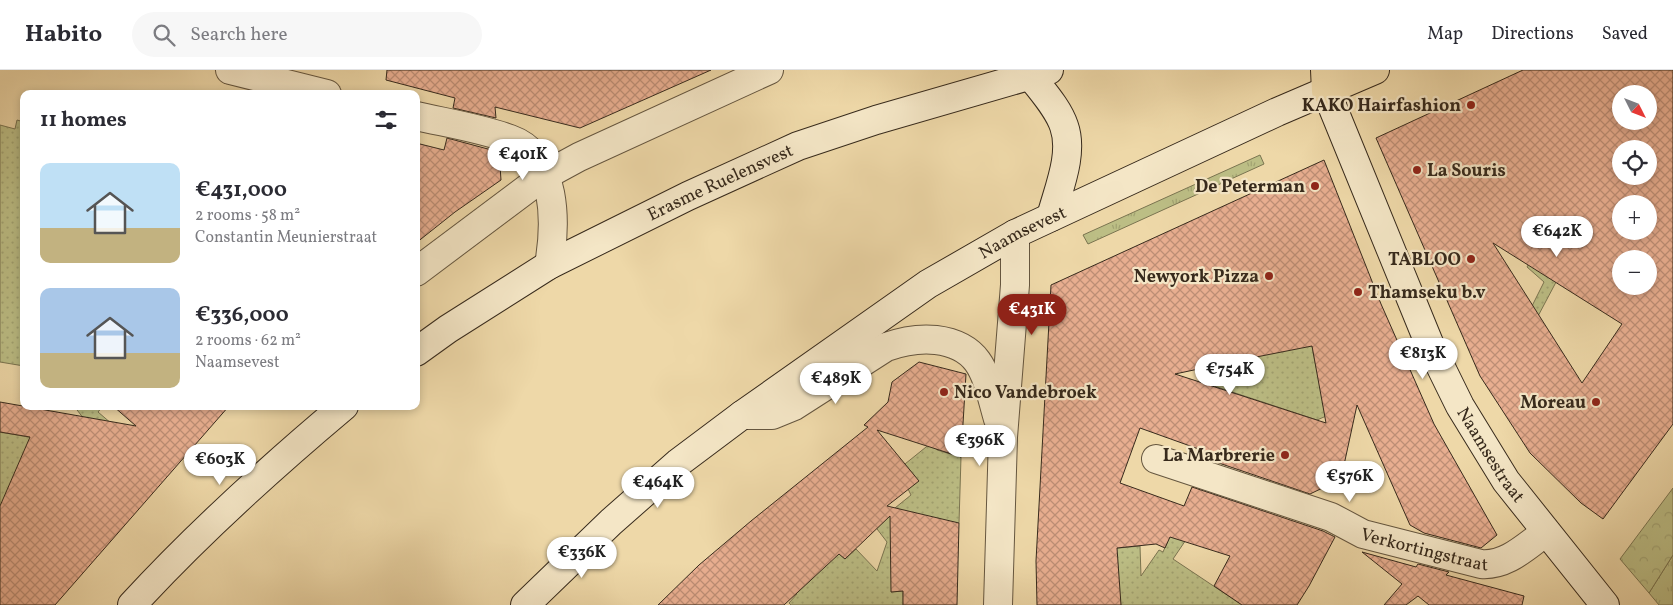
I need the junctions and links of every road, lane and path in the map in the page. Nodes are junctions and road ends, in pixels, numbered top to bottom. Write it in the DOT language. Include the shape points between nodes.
graph roads {
  1 [pos="230,70"];
  2 [pos="769,70"];
  3 [pos="1375,70"];
  4 [pos="1039,73"];
  5 [pos="1326,80"];
  6 [pos="310,90"];
  7 [pos="420,117"];
  8 [pos="544,176"];
  9 [pos="1051,217"];
  10 [pos="1015,234"];
  11 [pos="548,265"];
  12 [pos="420,269"];
  13 [pos="420,349"];
  14 [pos="339,410"];
  15 [pos="742,415"];
  16 [pos="1003,437"];
  17 [pos="1156,459"];
  18 [pos="1546,532"];
  19 [pos="132,605"];
  20 [pos="525,605"];
  21 [pos="998,605"];
  22 [pos="1606,605"];
  1 -- 6 [label="street"];
  2 -- 8 [label="street"];
  3 -- 5 [label="main road"];
  4 -- 9 [label="street" via="1064,126 1068,143"];
  4 -- 11 [label="street, Erasme Ruelensvest" via="798,146"];
  5 -- 9 [label="street, Naamsevest"];
  5 -- 18 [label="street, Naamsestraat" via="1429,343 1460,406 1506,481"];
  7 -- 8 [label="street" via="511,139 526,148"];
  8 -- 11 [label="street" via="553,207 553,238"];
  8 -- 12 [label="street"];
  9 -- 10 [label="street, Naamsevest"];
  10 -- 15 [label="street, Naamsevest" via="928,284"];
  10 -- 16 [label="street"];
  11 -- 13 [label="street, Erasme Ruelensvest"];
  14 -- 19 [label="street" via="264,473 180,553"];
  15 -- 16 [label="street" via="772,415 794,406 886,347 902,341 924,339 954,343 968,350 980,365"];
  15 -- 20 [label="street, Naamsevest" via="678,463"];
  16 -- 21 [label="street"];
  17 -- 18 [label="street, Verkortingstraat" via="1331,517 1363,534 1481,564 1495,565"];
  18 -- 22 [label="street, Naamsestraat"];
}
